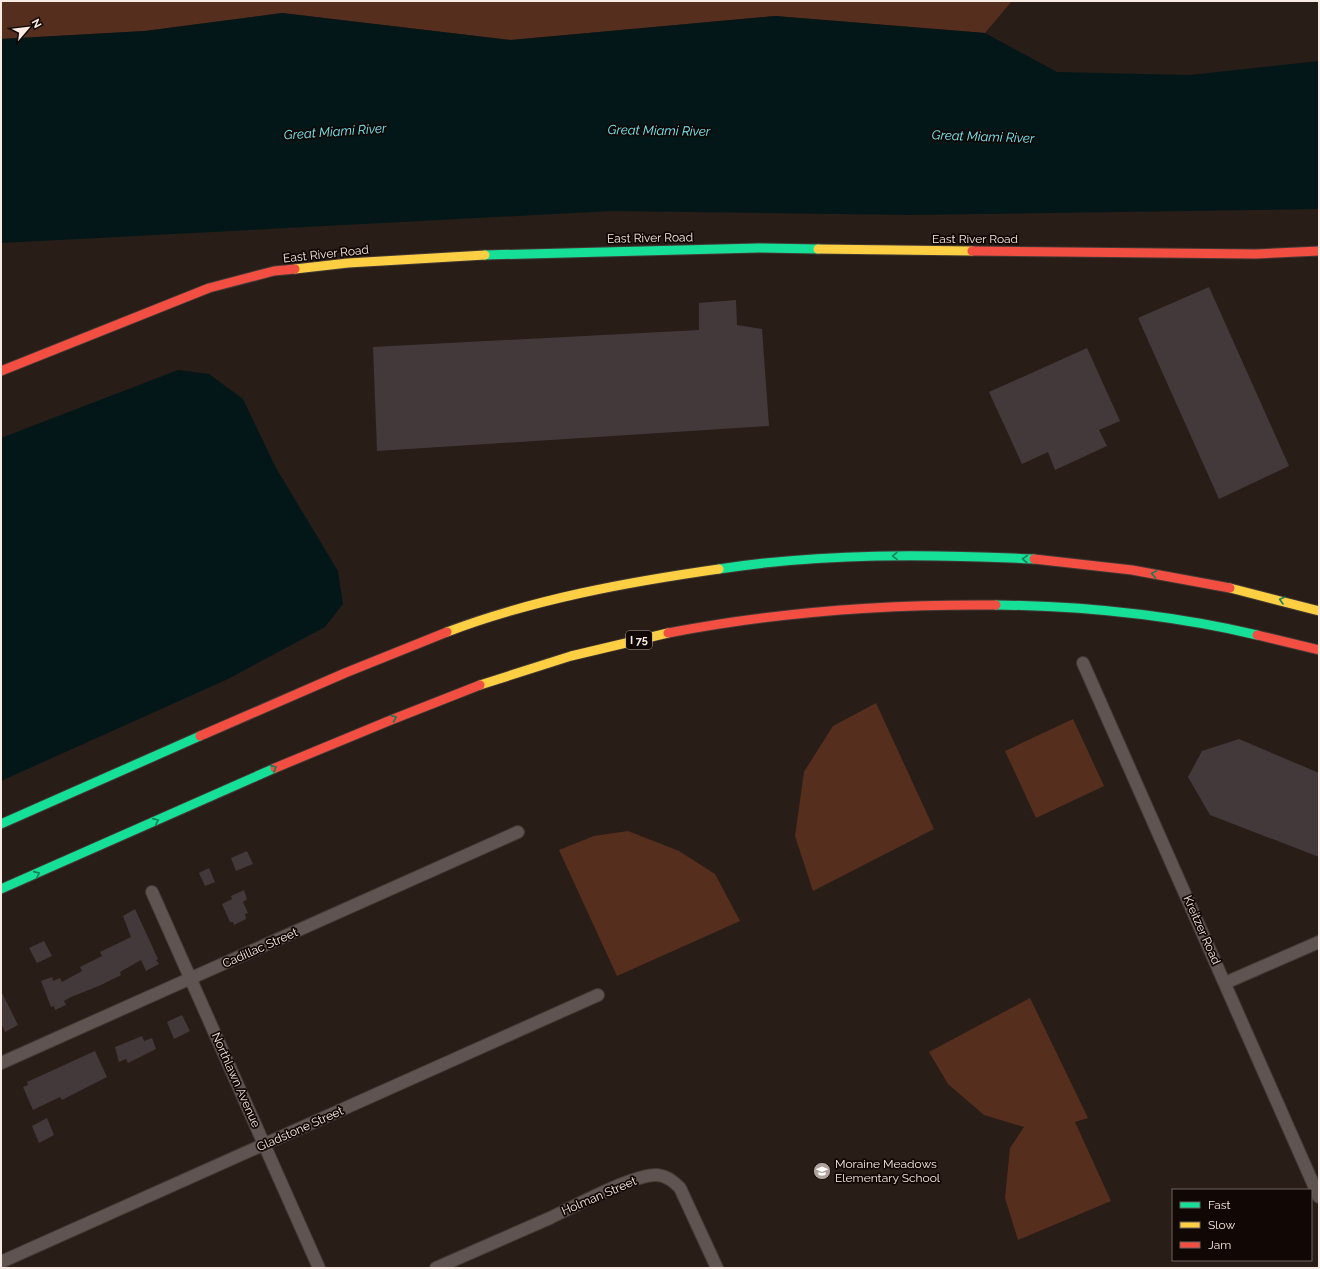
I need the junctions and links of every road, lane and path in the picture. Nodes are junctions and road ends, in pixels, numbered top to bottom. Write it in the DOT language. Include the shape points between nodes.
graph roads {
  1 [pos="1319,252"];
  2 [pos="1,371"];
  3 [pos="1319,611"];
  4 [pos="1319,650"];
  5 [pos="1083,663"];
  6 [pos="1,824"];
  7 [pos="518,832"];
  8 [pos="1,889"];
  9 [pos="152,892"];
  10 [pos="1319,942"];
  11 [pos="191,979"];
  12 [pos="1226,983"];
  13 [pos="598,995"];
  14 [pos="1,1063"];
  15 [pos="265,1145"];
  16 [pos="1319,1197"];
  17 [pos="1,1262"];
  18 [pos="319,1268"];
  19 [pos="436,1268"];
  20 [pos="717,1268"];
  1 -- 2 [label="main road, East River Road" via="1256,254 758,248 525,253 348,263 274,271 210,288 93,332"];
  3 -- 6 [label="main road, one-way" via="1206,583 1122,568 1050,560 954,556 806,558 678,573 571,596 459,628 279,701"];
  8 -- 4 [label="main road, I 75, one-way" via="296,758 423,706 532,668 603,647 683,629 844,607 963,604 1062,607 1203,624"];
  5 -- 12 [label="street, Kreitzer Road"];
  7 -- 11 [label="street, Cadillac Street"];
  9 -- 11 [label="street, Northlawn Avenue"];
  10 -- 12 [label="street"];
  11 -- 14 [label="street, Cadillac Street"];
  11 -- 15 [label="street, Northlawn Avenue"];
  12 -- 16 [label="street, Kreitzer Road"];
  13 -- 15 [label="street, Gladstone Street"];
  15 -- 17 [label="street, Gladstone Street"];
  15 -- 18 [label="street, Northlawn Avenue"];
  19 -- 20 [label="street, Holman Street" via="609,1190 645,1176 656,1175 673,1180 680,1188"];
}
